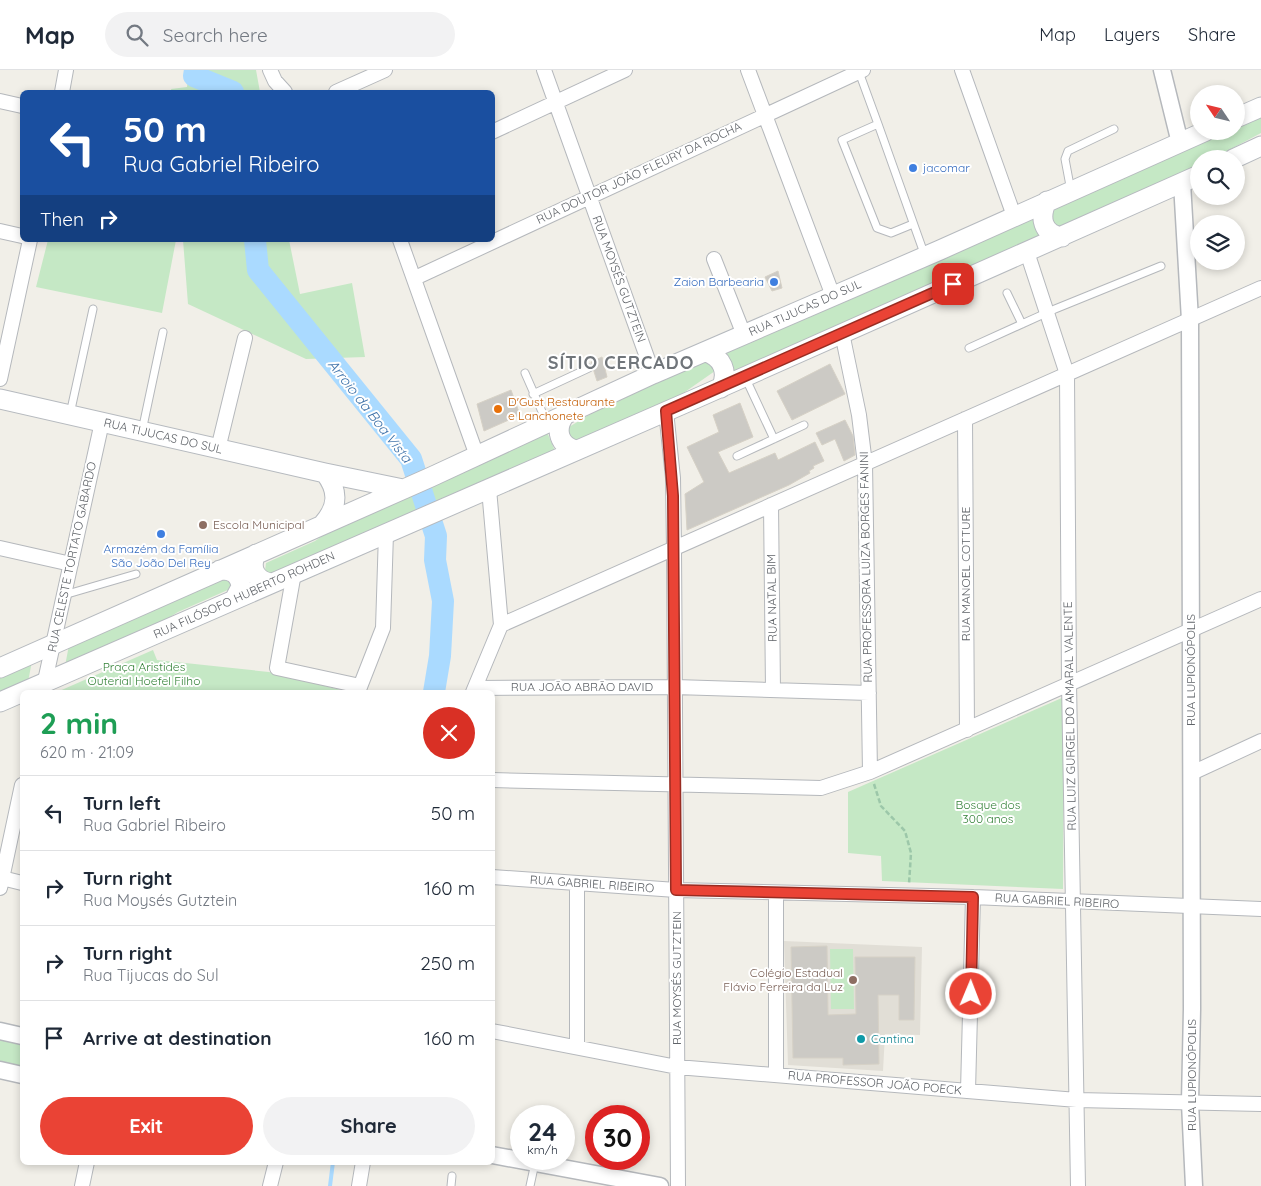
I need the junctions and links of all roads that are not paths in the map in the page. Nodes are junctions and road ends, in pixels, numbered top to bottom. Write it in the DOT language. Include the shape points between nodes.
graph roads {
  1 [pos="66,70"];
  2 [pos="270,70"];
  3 [pos="385,70"];
  4 [pos="544,70"];
  5 [pos="625,70"];
  6 [pos="748,70"];
  7 [pos="962,70"];
  8 [pos="1162,70"];
  9 [pos="861,71"];
  10 [pos="62,90"];
  11 [pos="283,90"];
  12 [pos="340,90"];
  13 [pos="0,101"];
  14 [pos="556,102"];
  15 [pos="20,106"];
  16 [pos="1260,106"];
  17 [pos="1245,114"];
  18 [pos="764,115"];
  19 [pos="878,124"];
  20 [pos="1114,129"];
  21 [pos="495,131"];
  22 [pos="1190,138"];
  23 [pos="1180,143"];
  24 [pos="1261,146"];
  25 [pos="1245,153"];
  26 [pos="1190,179"];
  27 [pos="1071,191"];
  28 [pos="589,195"];
  29 [pos="1048,202"];
  30 [pos="1190,205"];
  31 [pos="1014,216"];
  32 [pos="913,224"];
  33 [pos="0,231"];
  34 [pos="20,236"];
  35 [pos="1062,236"];
  36 [pos="495,240"];
  37 [pos="30,242"];
  38 [pos="401,242"];
  39 [pos="490,242"];
  40 [pos="1028,252"];
  41 [pos="925,257"];
  42 [pos="714,258"];
  43 [pos="1160,266"];
  44 [pos="415,278"];
  45 [pos="1261,288"];
  46 [pos="1007,293"];
  47 [pos="833,296"];
  48 [pos="93,309"];
  49 [pos="1048,312"];
  50 [pos="1190,320"];
  51 [pos="1022,324"];
  52 [pos="163,332"];
  53 [pos="842,333"];
  54 [pos="744,335"];
  55 [pos="245,338"];
  56 [pos="969,348"];
  57 [pos="706,352"];
  58 [pos="589,368"];
  59 [pos="525,373"];
  60 [pos="654,374"];
  61 [pos="1067,374"];
  62 [pos="745,376"];
  63 [pos="0,379"];
  64 [pos="721,388"];
  65 [pos="533,394"];
  66 [pos="0,399"];
  67 [pos="666,411"];
  68 [pos="70,415"];
  69 [pos="565,415"];
  70 [pos="965,419"];
  71 [pos="102,422"];
  72 [pos="547,423"];
  73 [pos="804,425"];
  74 [pos="142,431"];
  75 [pos="774,439"];
  76 [pos="218,449"];
  77 [pos="578,450"];
  78 [pos="477,456"];
  79 [pos="737,456"];
  80 [pos="866,464"];
  81 [pos="325,473"];
  82 [pos="404,488"];
  83 [pos="488,489"];
  84 [pos="771,506"];
  85 [pos="323,524"];
  86 [pos="386,533"];
  87 [pos="0,548"];
  88 [pos="674,548"];
  89 [pos="256,554"];
  90 [pos="71,564"];
  91 [pos="220,570"];
  92 [pos="136,574"];
  93 [pos="294,574"];
  94 [pos="271,583"];
  95 [pos="64,594"];
  96 [pos="1261,599"];
  97 [pos="234,600"];
  98 [pos="501,625"];
  99 [pos="1191,631"];
  100 [pos="54,642"];
  101 [pos="0,668"];
  102 [pos="1069,683"];
  103 [pos="44,687"];
  104 [pos="675,687"];
  105 [pos="359,689"];
  106 [pos="474,690"];
  107 [pos="773,690"];
  108 [pos="869,693"];
  109 [pos="20,695"];
  110 [pos="0,702"];
  111 [pos="967,730"];
  112 [pos="1261,741"];
  113 [pos="870,772"];
  114 [pos="1192,772"];
  115 [pos="495,780"];
  116 [pos="675,786"];
  117 [pos="20,794"];
  118 [pos="495,877"];
  119 [pos="1,883"];
  120 [pos="20,883"];
  121 [pos="576,883"];
  122 [pos="676,890"];
  123 [pos="776,893"];
  124 [pos="973,897"];
  125 [pos="1073,902"];
  126 [pos="1192,906"];
  127 [pos="1261,909"];
  128 [pos="0,1031"];
  129 [pos="495,1032"];
  130 [pos="20,1036"];
  131 [pos="577,1047"];
  132 [pos="677,1067"];
  133 [pos="0,1070"];
  134 [pos="20,1075"];
  135 [pos="776,1075"];
  136 [pos="968,1091"];
  137 [pos="1077,1100"];
  138 [pos="1190,1103"];
  139 [pos="1261,1104"];
  140 [pos="495,1156"];
  141 [pos="510,1158"];
  142 [pos="1192,1158"];
  143 [pos="86,1165"];
  144 [pos="275,1165"];
  145 [pos="362,1165"];
  146 [pos="534,1170"];
  147 [pos="574,1170"];
  148 [pos="452,1176"];
  149 [pos="82,1186"];
  150 [pos="270,1186"];
  151 [pos="359,1186"];
  152 [pos="451,1186"];
  153 [pos="530,1186"];
  154 [pos="660,1186"];
  155 [pos="678,1186"];
  156 [pos="1078,1186"];
  157 [pos="1189,1186"];
  158 [pos="1194,1186"];
  1 -- 10 [label="street"];
  2 -- 11 [label="street"];
  3 -- 12 [label="street"];
  4 -- 14 [label="street, RUA MOYSÉS GUTZTEIN"];
  5 -- 14 [label="street"];
  6 -- 18 [label="street"];
  7 -- 31 [label="street"];
  8 -- 23 [label="street"];
  9 -- 18 [label="street, RUA DOUTOR JOÃO FLEURY DA ROCHA"];
  9 -- 19 [label="lane"];
  13 -- 15 [label="street"];
  14 -- 21 [label="street"];
  14 -- 28 [label="street, RUA MOYSÉS GUTZTEIN"];
  16 -- 17 [label="main road"];
  18 -- 28 [label="street, RUA DOUTOR JOÃO FLEURY DA ROCHA"];
  18 -- 47 [label="street"];
  19 -- 32 [label="lane"];
  19 -- 32 [label="lane" via="842,140 878,228 891,233"];
  20 -- 27 [label="lane" via="1068,151 1065,159"];
  22 -- 23 [label="main road, RUA TIJUCAS DO SUL"];
  23 -- 27 [label="main road, RUA TIJUCAS DO SUL"];
  24 -- 25 [label="main road"];
  26 -- 35 [label="main road"];
  27 -- 29 [label="main road, RUA TIJUCAS DO SUL"];
  28 -- 36 [label="street, RUA DOUTOR JOÃO FLEURY DA ROCHA"];
  28 -- 60 [label="street, RUA MOYSÉS GUTZTEIN"];
  29 -- 31 [label="main road, RUA TIJUCAS DO SUL"];
  29 -- 35 [label="main road" via="1042,217 1045,226 1052,234"];
  30 -- 50 [label="street, RUA LUPIONÓPOLIS"];
  31 -- 41 [label="main road, RUA TIJUCAS DO SUL"];
  32 -- 41 [label="lane"];
  33 -- 34 [label="street"];
  35 -- 40 [label="main road"];
  37 -- 63 [label="street"];
  38 -- 44 [label="street"];
  39 -- 44 [label="street, RUA DOUTOR JOÃO FLEURY DA ROCHA"];
  40 -- 49 [label="street, RUA LUIZ GURGEL DO AMARAL VALENTE"];
  40 -- 53 [label="main road"];
  41 -- 47 [label="main road, RUA TIJUCAS DO SUL"];
  42 -- 54 [label="street"];
  43 -- 49 [label="lane"];
  44 -- 78 [label="street"];
  45 -- 50 [label="street"];
  46 -- 51 [label="lane"];
  47 -- 54 [label="main road, RUA TIJUCAS DO SUL"];
  48 -- 68 [label="lane"];
  49 -- 51 [label="lane"];
  49 -- 61 [label="street, RUA LUIZ GURGEL DO AMARAL VALENTE"];
  50 -- 61 [label="street"];
  50 -- 99 [label="street, RUA LUPIONÓPOLIS"];
  51 -- 56 [label="lane"];
  52 -- 74 [label="lane"];
  53 -- 62 [label="main road"];
  53 -- 80 [label="street, RUA PROFESSORA LUIZA BORGES FANINI"];
  54 -- 57 [label="main road, RUA TIJUCAS DO SUL"];
  55 -- 76 [label="street"];
  57 -- 60 [label="main road, RUA TIJUCAS DO SUL"];
  57 -- 64 [label="main road" via="716,356 723,365 725,376"];
  58 -- 65 [label="lane"];
  59 -- 65 [label="lane"];
  60 -- 69 [label="main road, RUA TIJUCAS DO SUL"];
  61 -- 70 [label="street"];
  61 -- 102 [label="street, RUA LUIZ GURGEL DO AMARAL VALENTE"];
  62 -- 64 [label="main road"];
  62 -- 75 [label="lane"];
  64 -- 67 [label="main road"];
  65 -- 72 [label="lane"];
  66 -- 68 [label="main road, RUA TIJUCAS DO SUL"];
  67 -- 77 [label="main road"];
  67 -- 88 [label="street, RUA MOYSÉS GUTZTEIN"];
  68 -- 71 [label="main road, RUA TIJUCAS DO SUL"];
  69 -- 72 [label="main road, RUA TIJUCAS DO SUL"];
  69 -- 77 [label="main road" via="559,426 560,438 567,446"];
  70 -- 80 [label="street"];
  70 -- 111 [label="street, RUA MANOEL COTTURE"];
  71 -- 74 [label="main road, RUA TIJUCAS DO SUL"];
  71 -- 90 [label="street, RUA CELESTE TORTATO GABARDO"];
  72 -- 78 [label="main road, RUA TIJUCAS DO SUL"];
  73 -- 75 [label="lane"];
  74 -- 76 [label="main road, RUA TIJUCAS DO SUL"];
  75 -- 79 [label="lane"];
  76 -- 81 [label="main road, RUA TIJUCAS DO SUL"];
  77 -- 83 [label="main road"];
  78 -- 82 [label="main road, RUA TIJUCAS DO SUL"];
  80 -- 84 [label="street"];
  80 -- 108 [label="street, RUA PROFESSORA LUIZA BORGES FANINI"];
  81 -- 82 [label="main road, RUA TIJUCAS DO SUL"];
  81 -- 85 [label="main road" via="336,493 333,510"];
  82 -- 85 [label="main road"];
  83 -- 86 [label="main road, RUA FILÓSOFO HUBERTO ROHDEN"];
  83 -- 98 [label="street"];
  84 -- 88 [label="street"];
  84 -- 107 [label="street, RUA NATAL BIM"];
  85 -- 89 [label="main road"];
  86 -- 93 [label="main road, RUA FILÓSOFO HUBERTO ROHDEN"];
  86 -- 105 [label="street" via="383,628"];
  87 -- 90 [label="street"];
  88 -- 98 [label="street"];
  88 -- 104 [label="street, RUA MOYSÉS GUTZTEIN"];
  89 -- 91 [label="main road"];
  89 -- 94 [label="main road" via="253,563 255,573 261,580"];
  90 -- 95 [label="street, RUA CELESTE TORTATO GABARDO"];
  91 -- 97 [label="main road" via="230,570 240,582 240,592"];
  91 -- 100 [label="main road"];
  92 -- 95 [label="lane"];
  93 -- 94 [label="main road, RUA FILÓSOFO HUBERTO ROHDEN"];
  93 -- 105 [label="street" via="277,668"];
  94 -- 97 [label="main road, RUA FILÓSOFO HUBERTO ROHDEN"];
  95 -- 100 [label="street, RUA CELESTE TORTATO GABARDO"];
  96 -- 99 [label="street"];
  97 -- 103 [label="main road, RUA FILÓSOFO HUBERTO ROHDEN"];
  98 -- 106 [label="street"];
  99 -- 102 [label="street"];
  99 -- 114 [label="street, RUA LUPIONÓPOLIS"];
  100 -- 101 [label="main road"];
  100 -- 103 [label="street, RUA CELESTE TORTATO GABARDO"];
  102 -- 111 [label="street"];
  102 -- 125 [label="street, RUA LUIZ GURGEL DO AMARAL VALENTE"];
  104 -- 106 [label="street, RUA JOÃO ABRÃO DAVID"];
  104 -- 107 [label="street, RUA JOÃO ABRÃO DAVID"];
  104 -- 116 [label="street, RUA MOYSÉS GUTZTEIN"];
  107 -- 108 [label="street, RUA JOÃO ABRÃO DAVID"];
  108 -- 113 [label="street, RUA PROFESSORA LUIZA BORGES FANINI"];
  109 -- 110 [label="main road, RUA FILÓSOFO HUBERTO ROHDEN"];
  111 -- 113 [label="street"];
  112 -- 114 [label="street"];
  113 -- 116 [label="street" via="821,788"];
  114 -- 126 [label="street, RUA LUPIONÓPOLIS"];
  115 -- 116 [label="street"];
  116 -- 122 [label="street, RUA MOYSÉS GUTZTEIN"];
  117 -- 119 [label="street"];
  118 -- 121 [label="street, RUA GABRIEL RIBEIRO"];
  119 -- 120 [label="street"];
  121 -- 122 [label="street, RUA GABRIEL RIBEIRO"];
  121 -- 131 [label="street"];
  122 -- 123 [label="street, RUA GABRIEL RIBEIRO"];
  122 -- 132 [label="street, RUA MOYSÉS GUTZTEIN"];
  123 -- 124 [label="street, RUA GABRIEL RIBEIRO"];
  123 -- 135 [label="street"];
  124 -- 125 [label="street, RUA GABRIEL RIBEIRO"];
  124 -- 136 [label="street"];
  125 -- 126 [label="street, RUA GABRIEL RIBEIRO"];
  125 -- 137 [label="street, RUA LUIZ GURGEL DO AMARAL VALENTE"];
  126 -- 127 [label="street, RUA GABRIEL RIBEIRO"];
  126 -- 138 [label="street, RUA LUPIONÓPOLIS"];
  128 -- 130 [label="street"];
  129 -- 131 [label="street, RUA PROFESSOR JOÃO POECK"];
  131 -- 132 [label="street, RUA PROFESSOR JOÃO POECK"];
  132 -- 135 [label="street, RUA PROFESSOR JOÃO POECK"];
  132 -- 155 [label="street, RUA MOYSÉS GUTZTEIN"];
  133 -- 134 [label="street"];
  135 -- 136 [label="street, RUA PROFESSOR JOÃO POECK"];
  136 -- 137 [label="street, RUA PROFESSOR JOÃO POECK"];
  137 -- 138 [label="street, RUA PROFESSOR JOÃO POECK"];
  137 -- 156 [label="street, RUA LUIZ GURGEL DO AMARAL VALENTE"];
  138 -- 139 [label="street, RUA PROFESSOR JOÃO POECK"];
  138 -- 142 [label="street, RUA LUPIONÓPOLIS"];
  140 -- 141 [label="street"];
  142 -- 157 [label="street, RUA LUPIONÓPOLIS"];
  142 -- 158 [label="street, RUA LUPIONÓPOLIS"];
  143 -- 149 [label="street"];
  144 -- 150 [label="street"];
  145 -- 151 [label="street"];
  146 -- 153 [label="lane"];
  147 -- 154 [label="street"];
  148 -- 152 [label="lane"];
}
